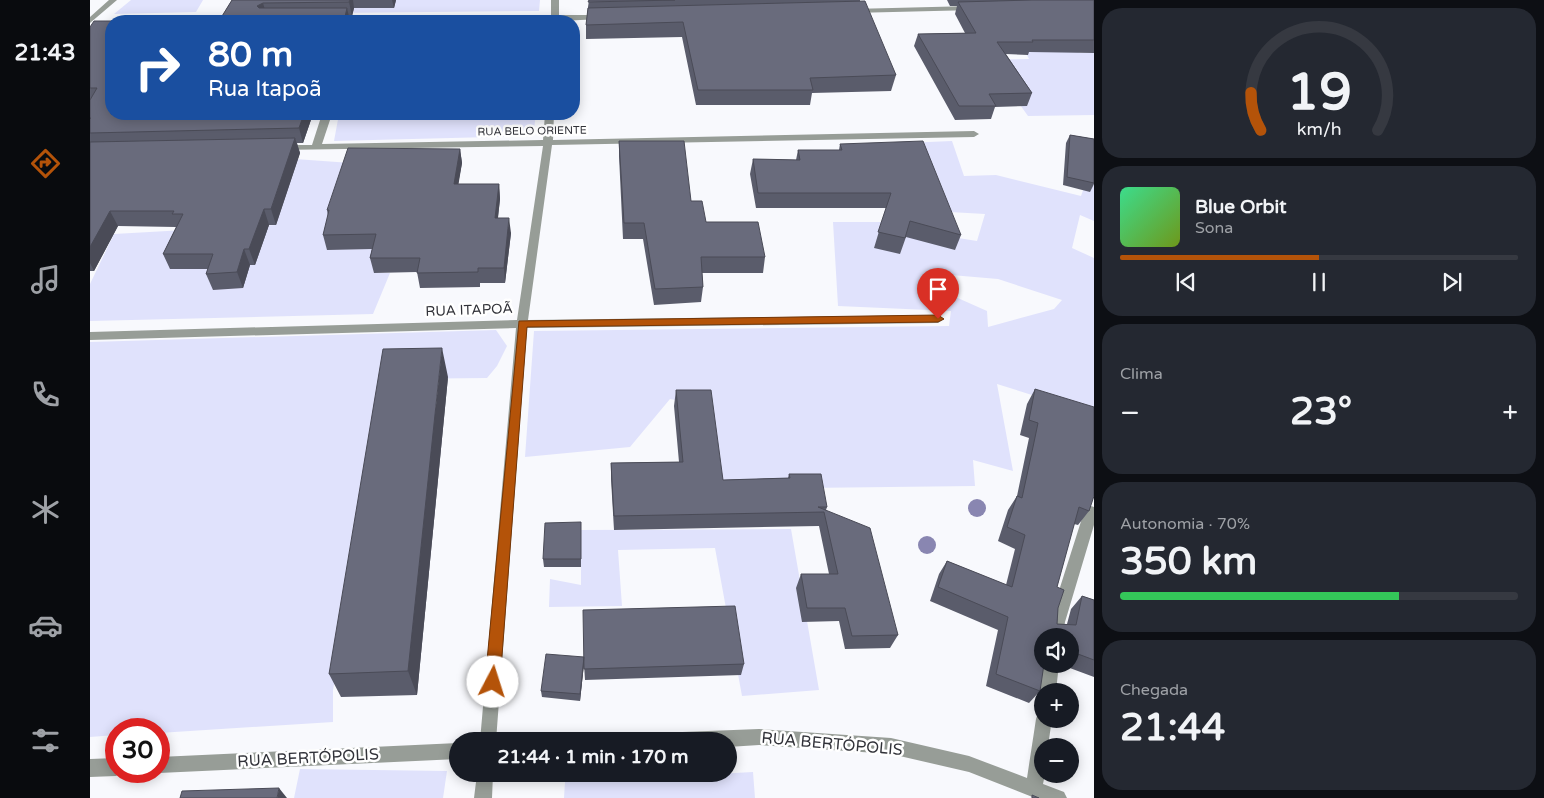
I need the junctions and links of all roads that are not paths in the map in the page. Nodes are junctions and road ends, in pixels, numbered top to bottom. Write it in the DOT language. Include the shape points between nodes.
graph roads {
  1 [pos="113,0"];
  2 [pos="555,0"];
  3 [pos="980,8"];
  4 [pos="842,11"];
  5 [pos="555,15"];
  6 [pos="614,16"];
  7 [pos="580,18"];
  8 [pos="90,22"];
  9 [pos="104,23"];
  10 [pos="325,120"];
  11 [pos="549,120"];
  12 [pos="974,134"];
  13 [pos="548,142"];
  14 [pos="316,147"];
  15 [pos="276,148"];
  16 [pos="938,319"];
  17 [pos="522,324"];
  18 [pos="90,336"];
  19 [pos="1091,512"];
  20 [pos="1056,628"];
  21 [pos="1043,728"];
  22 [pos="489,732"];
  23 [pos="737,737"];
  24 [pos="449,751"];
  25 [pos="170,764"];
  26 [pos="105,767"];
  27 [pos="90,768"];
  28 [pos="484,782"];
  29 [pos="1034,788"];
  30 [pos="483,798"];
  31 [pos="1058,798"];
  1 -- 8 [label="street"];
  2 -- 5 [label="street"];
  3 -- 4 [label="street"];
  6 -- 7 [label="street"];
  8 -- 9 [label="street"];
  10 -- 14 [label="street"];
  11 -- 13 [label="street"];
  12 -- 13 [label="street, RUA BELO ORIENTE"];
  13 -- 14 [label="street, RUA BELO ORIENTE"];
  13 -- 17 [label="street"];
  14 -- 15 [label="street, RUA BELO ORIENTE"];
  16 -- 17 [label="street, RUA ITAPOÃ"];
  17 -- 18 [label="street, RUA ITAPOÃ"];
  17 -- 22 [label="street"];
  19 -- 20 [label="street"];
  21 -- 29 [label="street"];
  23 -- 29 [label="street, RUA BERTÓPOLIS" via="891,746 969,764"];
  24 -- 25 [label="street, RUA BERTÓPOLIS"];
  26 -- 27 [label="street"];
  28 -- 30 [label="street"];
  29 -- 31 [label="street, RUA BERTÓPOLIS"];
}
